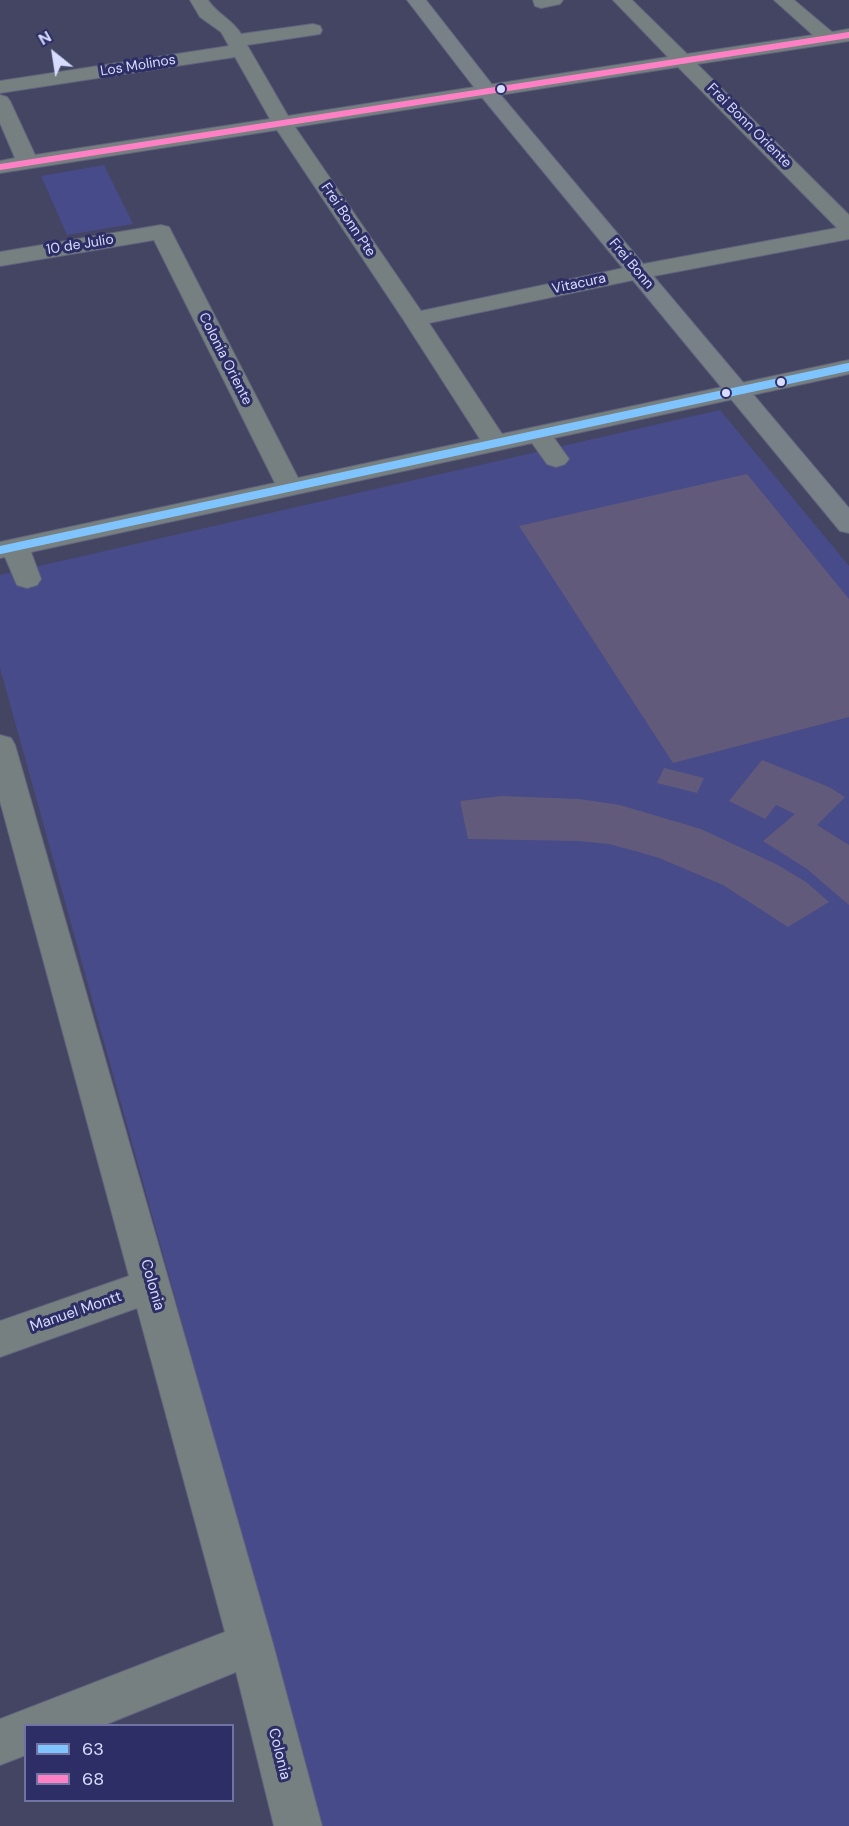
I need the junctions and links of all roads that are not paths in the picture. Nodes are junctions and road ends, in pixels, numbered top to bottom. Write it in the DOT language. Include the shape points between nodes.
graph roads {
  1 [pos="199,0"];
  2 [pos="416,0"];
  3 [pos="622,0"];
  4 [pos="783,0"];
  5 [pos="313,30"];
  6 [pos="849,34"];
  7 [pos="828,38"];
  8 [pos="238,45"];
  9 [pos="685,60"];
  10 [pos="0,87"];
  11 [pos="487,91"];
  12 [pos="0,100"];
  13 [pos="282,123"];
  14 [pos="28,163"];
  15 [pos="0,167"];
  16 [pos="849,227"];
  17 [pos="160,232"];
  18 [pos="849,232"];
  19 [pos="0,259"];
  20 [pos="638,272"];
  21 [pos="415,319"];
  22 [pos="849,367"];
  23 [pos="738,391"];
  24 [pos="538,434"];
  25 [pos="495,443"];
  26 [pos="556,459"];
  27 [pos="290,487"];
  28 [pos="849,525"];
  29 [pos="8,548"];
  30 [pos="27,579"];
  31 [pos="0,745"];
  32 [pos="152,1285"];
  33 [pos="0,1339"];
  34 [pos="251,1644"];
  35 [pos="46,1724"];
  36 [pos="24,1733"];
  37 [pos="0,1742"];
  38 [pos="297,1826"];
  1 -- 8 [label="street, Frei Bonn Pte" via="207,13 229,29"];
  2 -- 11 [label="main road, Frei Bonn"];
  3 -- 9 [label="street, Frei Bonn Oriente"];
  4 -- 7 [label="street"];
  5 -- 8 [label="street, Los Molinos"];
  6 -- 7 [label="street"];
  7 -- 9 [label="street"];
  8 -- 10 [label="street, Los Molinos"];
  8 -- 13 [label="street, Frei Bonn Pte"];
  9 -- 11 [label="street"];
  9 -- 16 [label="street, Frei Bonn Oriente"];
  11 -- 13 [label="street"];
  11 -- 20 [label="main road, Frei Bonn"];
  12 -- 14 [label="street"];
  13 -- 14 [label="street"];
  13 -- 21 [label="street, Frei Bonn Pte"];
  14 -- 15 [label="street"];
  17 -- 19 [label="street, 10 de Julio"];
  17 -- 27 [label="street, Colonia Oriente"];
  18 -- 20 [label="street, Vitacura"];
  20 -- 21 [label="street, Vitacura"];
  20 -- 23 [label="main road, Frei Bonn"];
  21 -- 25 [label="street, Frei Bonn Pte"];
  22 -- 23 [label="street"];
  23 -- 24 [label="street"];
  23 -- 28 [label="main road, Frei Bonn"];
  24 -- 25 [label="street"];
  24 -- 26 [label="street"];
  25 -- 27 [label="street"];
  27 -- 29 [label="street"];
  29 -- 30 [label="street"];
  31 -- 32 [label="street, Colonia"];
  32 -- 33 [label="street, Manuel Montt"];
  32 -- 34 [label="street, Colonia"];
  34 -- 35 [label="street"];
  34 -- 38 [label="street, Colonia"];
  36 -- 37 [label="street"];
}
